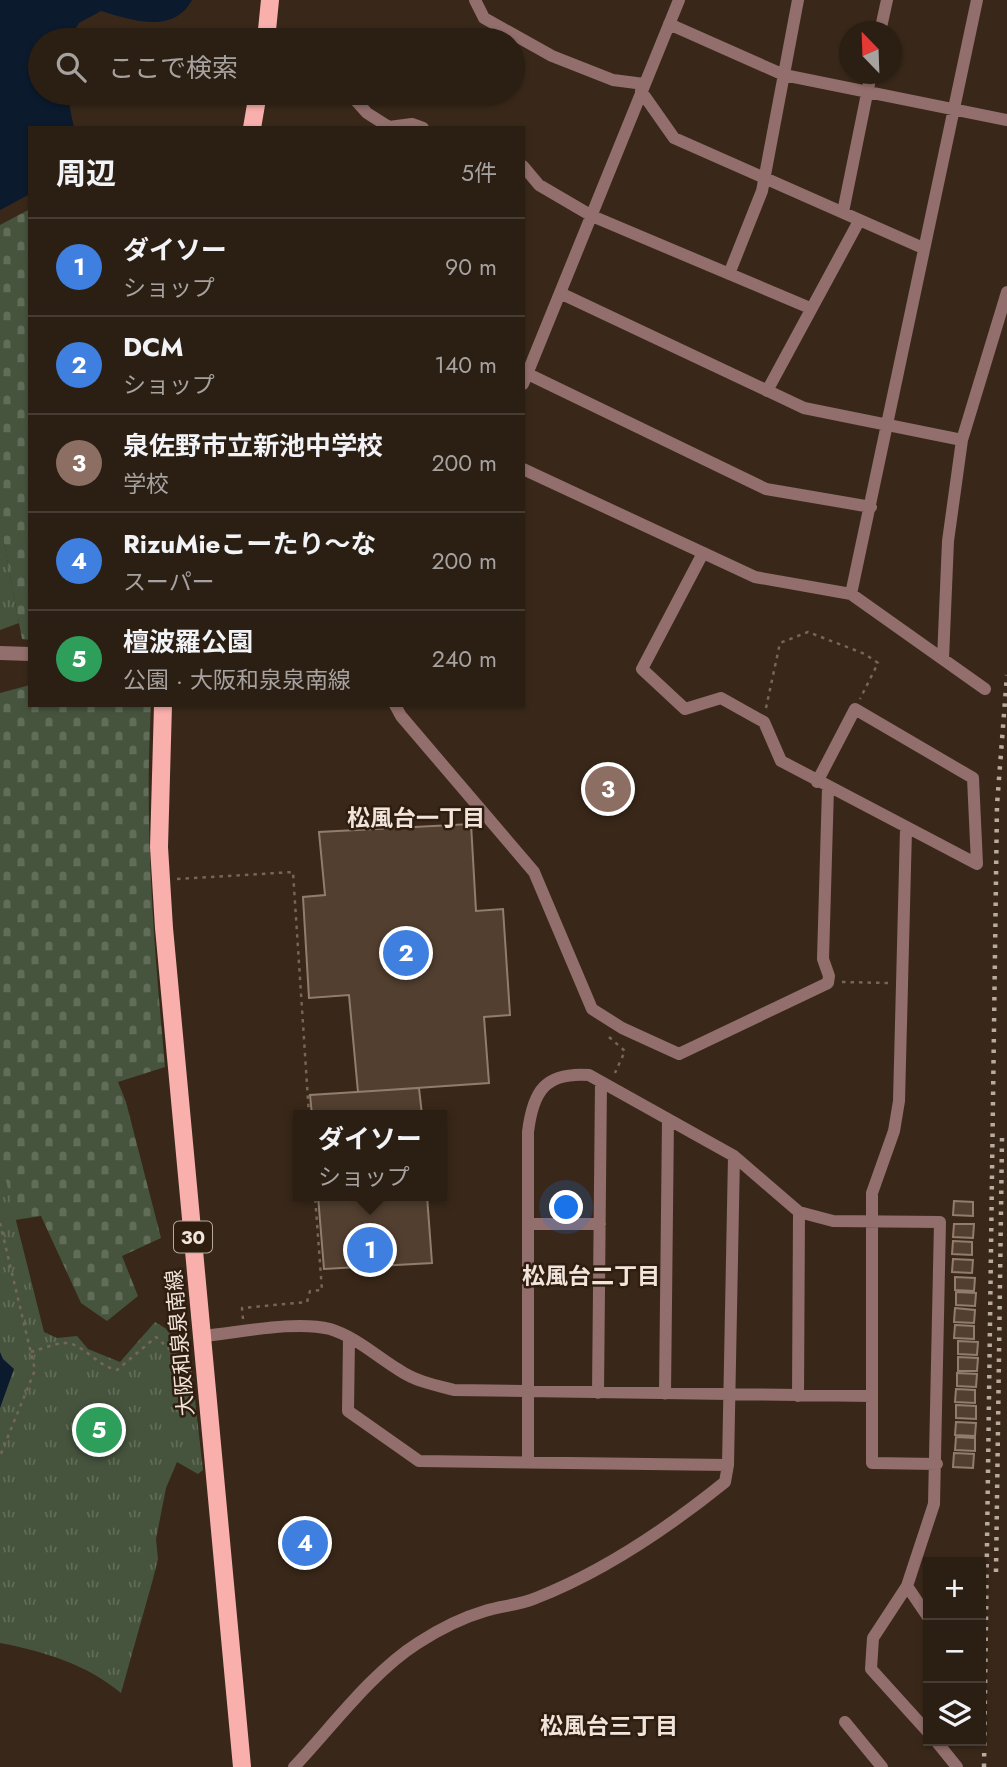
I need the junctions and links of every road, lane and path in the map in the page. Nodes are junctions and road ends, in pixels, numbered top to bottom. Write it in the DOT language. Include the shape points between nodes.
graph roads {
  1 [pos="270,0"];
  2 [pos="475,0"];
  3 [pos="679,0"];
  4 [pos="798,0"];
  5 [pos="887,0"];
  6 [pos="977,0"];
  7 [pos="882,21"];
  8 [pos="669,24"];
  9 [pos="267,28"];
  10 [pos="502,28"];
  11 [pos="525,41"];
  12 [pos="784,75"];
  13 [pos="868,84"];
  14 [pos="643,87"];
  15 [pos="867,90"];
  16 [pos="256,105"];
  17 [pos="360,105"];
  18 [pos="954,108"];
  19 [pos="1007,120"];
  20 [pos="252,126"];
  21 [pos="387,126"];
  22 [pos="397,126"];
  23 [pos="418,126"];
  24 [pos="525,168"];
  25 [pos="762,177"];
  26 [pos="843,212"];
  27 [pos="592,216"];
  28 [pos="859,221"];
  29 [pos="923,248"];
  30 [pos="729,274"];
  31 [pos="1007,292"];
  32 [pos="560,293"];
  33 [pos="810,308"];
  34 [pos="525,379"];
  35 [pos="767,391"];
  36 [pos="888,427"];
  37 [pos="962,440"];
  38 [pos="525,470"];
  39 [pos="871,507"];
  40 [pos="703,553"];
  41 [pos="851,594"];
  42 [pos="0,653"];
  43 [pos="28,654"];
  44 [pos="943,659"];
  45 [pos="985,689"];
  46 [pos="163,707"];
  47 [pos="396,707"];
  48 [pos="855,709"];
  49 [pos="764,722"];
  50 [pos="822,785"];
  51 [pos="905,829"];
  52 [pos="161,881"];
  53 [pos="828,981"];
  54 [pos="902,983"];
  55 [pos="625,1051"];
  56 [pos="605,1084"];
  57 [pos="309,1110"];
  58 [pos="668,1119"];
  59 [pos="734,1156"];
  60 [pos="315,1201"];
  61 [pos="799,1212"];
  62 [pos="870,1222"];
  63 [pos="0,1223"];
  64 [pos="529,1224"];
  65 [pos="600,1224"];
  66 [pos="243,1332"];
  67 [pos="202,1336"];
  68 [pos="349,1338"];
  69 [pos="31,1352"];
  70 [pos="205,1368"];
  71 [pos="528,1393"];
  72 [pos="598,1394"];
  73 [pos="665,1394"];
  74 [pos="731,1395"];
  75 [pos="798,1396"];
  76 [pos="872,1396"];
  77 [pos="0,1456"];
  78 [pos="528,1462"];
  79 [pos="937,1464"];
  80 [pos="728,1465"];
  81 [pos="907,1586"];
  82 [pos="923,1610"];
  83 [pos="923,1715"];
  84 [pos="845,1722"];
  85 [pos="940,1746"];
  86 [pos="242,1767"];
  87 [pos="294,1767"];
  88 [pos="882,1767"];
  89 [pos="957,1767"];
  1 -- 9 [label="main road"];
  2 -- 10 [label="street" via="484,18"];
  3 -- 8 [label="street"];
  4 -- 12 [label="street"];
  5 -- 7 [label="street"];
  6 -- 18 [label="street"];
  8 -- 12 [label="street"];
  8 -- 14 [label="street"];
  11 -- 14 [label="street" via="612,80"];
  12 -- 15 [label="street"];
  12 -- 25 [label="street"];
  13 -- 15 [label="street"];
  14 -- 25 [label="street" via="674,138"];
  14 -- 27 [label="street"];
  15 -- 18 [label="street"];
  15 -- 26 [label="street"];
  16 -- 20 [label="main road"];
  17 -- 21 [label="street"];
  18 -- 19 [label="street"];
  18 -- 29 [label="street"];
  22 -- 23 [label="street"];
  24 -- 27 [label="street" via="539,185"];
  25 -- 26 [label="street"];
  25 -- 30 [label="street" via="762,191"];
  26 -- 28 [label="street"];
  27 -- 30 [label="street"];
  27 -- 32 [label="street"];
  28 -- 29 [label="street"];
  28 -- 33 [label="street"];
  29 -- 36 [label="street"];
  30 -- 33 [label="street"];
  31 -- 37 [label="street"];
  32 -- 34 [label="street"];
  32 -- 35 [label="street"];
  33 -- 35 [label="street"];
  34 -- 39 [label="street" via="766,489"];
  35 -- 36 [label="street" via="804,408"];
  36 -- 37 [label="street"];
  36 -- 39 [label="street"];
  37 -- 44 [label="street" via="948,541"];
  38 -- 40 [label="street"];
  39 -- 41 [label="street"];
  40 -- 41 [label="street" via="755,577"];
  40 -- 49 [label="street" via="642,668 685,709 721,698"];
  41 -- 44 [label="street"];
  42 -- 43 [label="street"];
  44 -- 45 [label="street"];
  46 -- 52 [label="main road, 大阪和泉泉南線 / 30"];
  47 -- 53 [label="street" via="534,872 592,1009 679,1054"];
  48 -- 49 [label="path" via="878,663 808,632 779,643"];
  48 -- 50 [label="street"];
  48 -- 51 [label="street" via="973,778 977,864"];
  49 -- 50 [label="street" via="781,761"];
  50 -- 51 [label="street"];
  50 -- 53 [label="street" via="823,959"];
  51 -- 54 [label="street"];
  52 -- 57 [label="path" via="293,872"];
  52 -- 67 [label="main road, 大阪和泉泉南線 / 30"];
  53 -- 54 [label="path"];
  54 -- 62 [label="street" via="899,1101 894,1131 872,1193"];
  55 -- 56 [label="path"];
  56 -- 58 [label="street"];
  56 -- 64 [label="street" via="589,1075 567,1073 547,1082 537,1095 528,1132"];
  56 -- 65 [label="street"];
  58 -- 59 [label="street"];
  58 -- 73 [label="street"];
  59 -- 61 [label="street"];
  59 -- 74 [label="street"];
  60 -- 66 [label="path" via="322,1290 310,1291 306,1302 242,1308"];
  61 -- 62 [label="street" via="832,1221"];
  61 -- 75 [label="street"];
  62 -- 76 [label="street"];
  62 -- 79 [label="street" via="940,1222"];
  63 -- 69 [label="path"];
  64 -- 65 [label="street"];
  64 -- 71 [label="street"];
  65 -- 72 [label="street"];
  66 -- 67 [label="street"];
  66 -- 68 [label="street" via="309,1326"];
  67 -- 70 [label="main road, 大阪和泉泉南線 / 30"];
  68 -- 71 [label="street" via="426,1383 454,1390"];
  68 -- 78 [label="street" via="348,1411 419,1461"];
  69 -- 70 [label="path" via="73,1344 117,1370 156,1337 186,1367"];
  69 -- 77 [label="path" via="35,1370"];
  70 -- 86 [label="main road, 大阪和泉泉南線 / 30"];
  71 -- 72 [label="street"];
  71 -- 78 [label="street"];
  72 -- 73 [label="street"];
  73 -- 74 [label="street"];
  74 -- 75 [label="street"];
  74 -- 80 [label="street"];
  75 -- 76 [label="street"];
  76 -- 79 [label="street" via="872,1463"];
  78 -- 80 [label="street"];
  79 -- 81 [label="street" via="934,1504"];
  80 -- 87 [label="street" via="725,1482 680,1519 626,1551 534,1599 482,1612 415,1644"];
  81 -- 82 [label="street"];
  81 -- 83 [label="street" via="873,1638 870,1669"];
  84 -- 88 [label="street"];
  85 -- 89 [label="street"];
}
